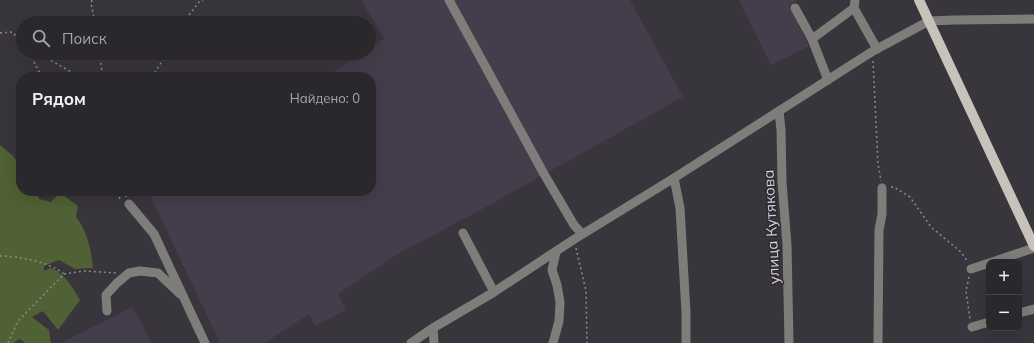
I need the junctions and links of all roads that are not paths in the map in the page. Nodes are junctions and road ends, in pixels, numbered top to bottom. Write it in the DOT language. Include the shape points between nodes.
graph roads {
  1 [pos="449,0"];
  2 [pos="919,0"];
  3 [pos="854,4"];
  4 [pos="795,8"];
  5 [pos="1034,19"];
  6 [pos="929,21"];
  7 [pos="812,39"];
  8 [pos="875,50"];
  9 [pos="828,80"];
  10 [pos="779,111"];
  11 [pos="674,178"];
  12 [pos="882,188"];
  13 [pos="129,204"];
  14 [pos="463,233"];
  15 [pos="582,234"];
  16 [pos="1034,247"];
  17 [pos="556,252"];
  18 [pos="1000,259"];
  19 [pos="986,264"];
  20 [pos="970,269"];
  21 [pos="494,292"];
  22 [pos="185,299"];
  23 [pos="1034,308"];
  24 [pos="107,311"];
  25 [pos="1022,312"];
  26 [pos="986,323"];
  27 [pos="972,327"];
  28 [pos="433,328"];
  29 [pos="205,343"];
  30 [pos="411,343"];
  31 [pos="434,343"];
  32 [pos="553,343"];
  33 [pos="686,343"];
  34 [pos="789,343"];
  35 [pos="878,343"];
  1 -- 15 [label="street" via="544,174"];
  2 -- 6 [label="main road"];
  3 -- 7 [label="street"];
  3 -- 8 [label="street"];
  4 -- 7 [label="street"];
  5 -- 6 [label="street"];
  6 -- 8 [label="street"];
  6 -- 16 [label="main road"];
  7 -- 9 [label="street"];
  8 -- 9 [label="street"];
  9 -- 10 [label="street"];
  10 -- 11 [label="street"];
  10 -- 34 [label="street, улица Кутякова" via="787,245"];
  11 -- 15 [label="street"];
  11 -- 33 [label="street" via="680,208"];
  12 -- 35 [label="street" via="882,214 878,230"];
  13 -- 22 [label="street" via="154,234"];
  14 -- 21 [label="street"];
  15 -- 17 [label="street"];
  16 -- 18 [label="street"];
  17 -- 21 [label="street"];
  17 -- 32 [label="street" via="552,270 560,302 559,321"];
  19 -- 20 [label="street"];
  21 -- 28 [label="street"];
  22 -- 24 [label="street" via="158,273 129,273 106,295"];
  22 -- 29 [label="street"];
  23 -- 25 [label="street"];
  26 -- 27 [label="street"];
  28 -- 30 [label="street"];
  28 -- 31 [label="street"];
}
